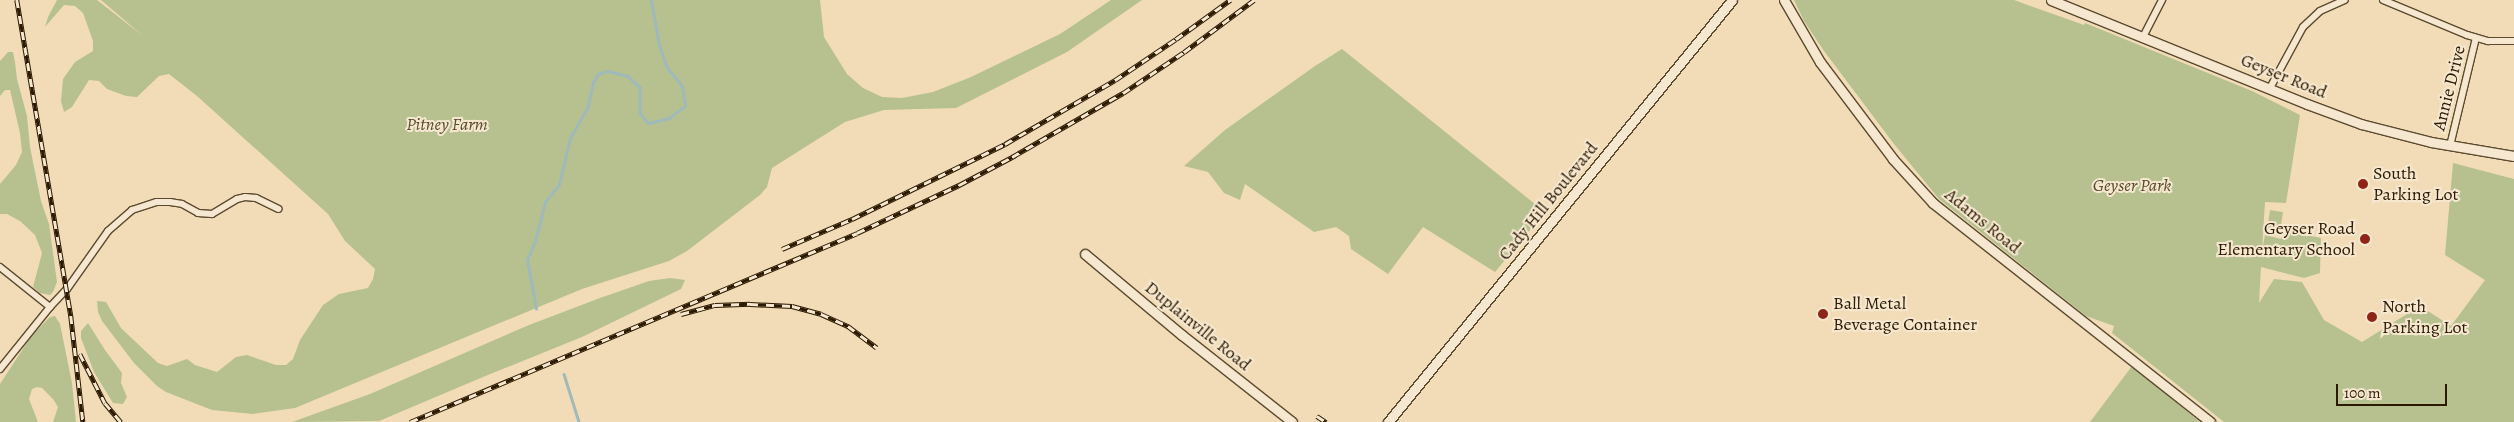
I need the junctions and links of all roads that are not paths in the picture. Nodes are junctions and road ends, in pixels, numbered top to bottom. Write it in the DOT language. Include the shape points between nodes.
graph roads {
  1 [pos="1732,0"];
  2 [pos="1784,0"];
  3 [pos="2051,0"];
  4 [pos="2162,0"];
  5 [pos="2345,0"];
  6 [pos="2383,0"];
  7 [pos="2143,37"];
  8 [pos="2476,38"];
  9 [pos="2514,41"];
  10 [pos="2270,88"];
  11 [pos="2450,146"];
  12 [pos="2514,156"];
  13 [pos="279,209"];
  14 [pos="1085,254"];
  15 [pos="0,267"];
  16 [pos="50,307"];
  17 [pos="0,369"];
  18 [pos="1292,422"];
  19 [pos="1388,422"];
  20 [pos="2210,422"];
  1 -- 19 [label="street, Cady Hill Boulevard"];
  2 -- 20 [label="street, Adams Road" via="1820,62 1893,159 1933,203"];
  3 -- 7 [label="street, Geyser Road"];
  4 -- 7 [label="street"];
  5 -- 10 [label="street" via="2320,11 2303,27"];
  6 -- 8 [label="street"];
  7 -- 10 [label="street, Geyser Road"];
  8 -- 9 [label="street"];
  8 -- 11 [label="street, Annie Drive"];
  10 -- 11 [label="street, Geyser Road" via="2362,124"];
  11 -- 12 [label="street, Geyser Road"];
  13 -- 16 [label="street" via="246,197 212,214 170,202 148,204 132,210 117,222"];
  14 -- 18 [label="street, Duplainville Road"];
  15 -- 16 [label="street"];
  16 -- 17 [label="street"];
}
